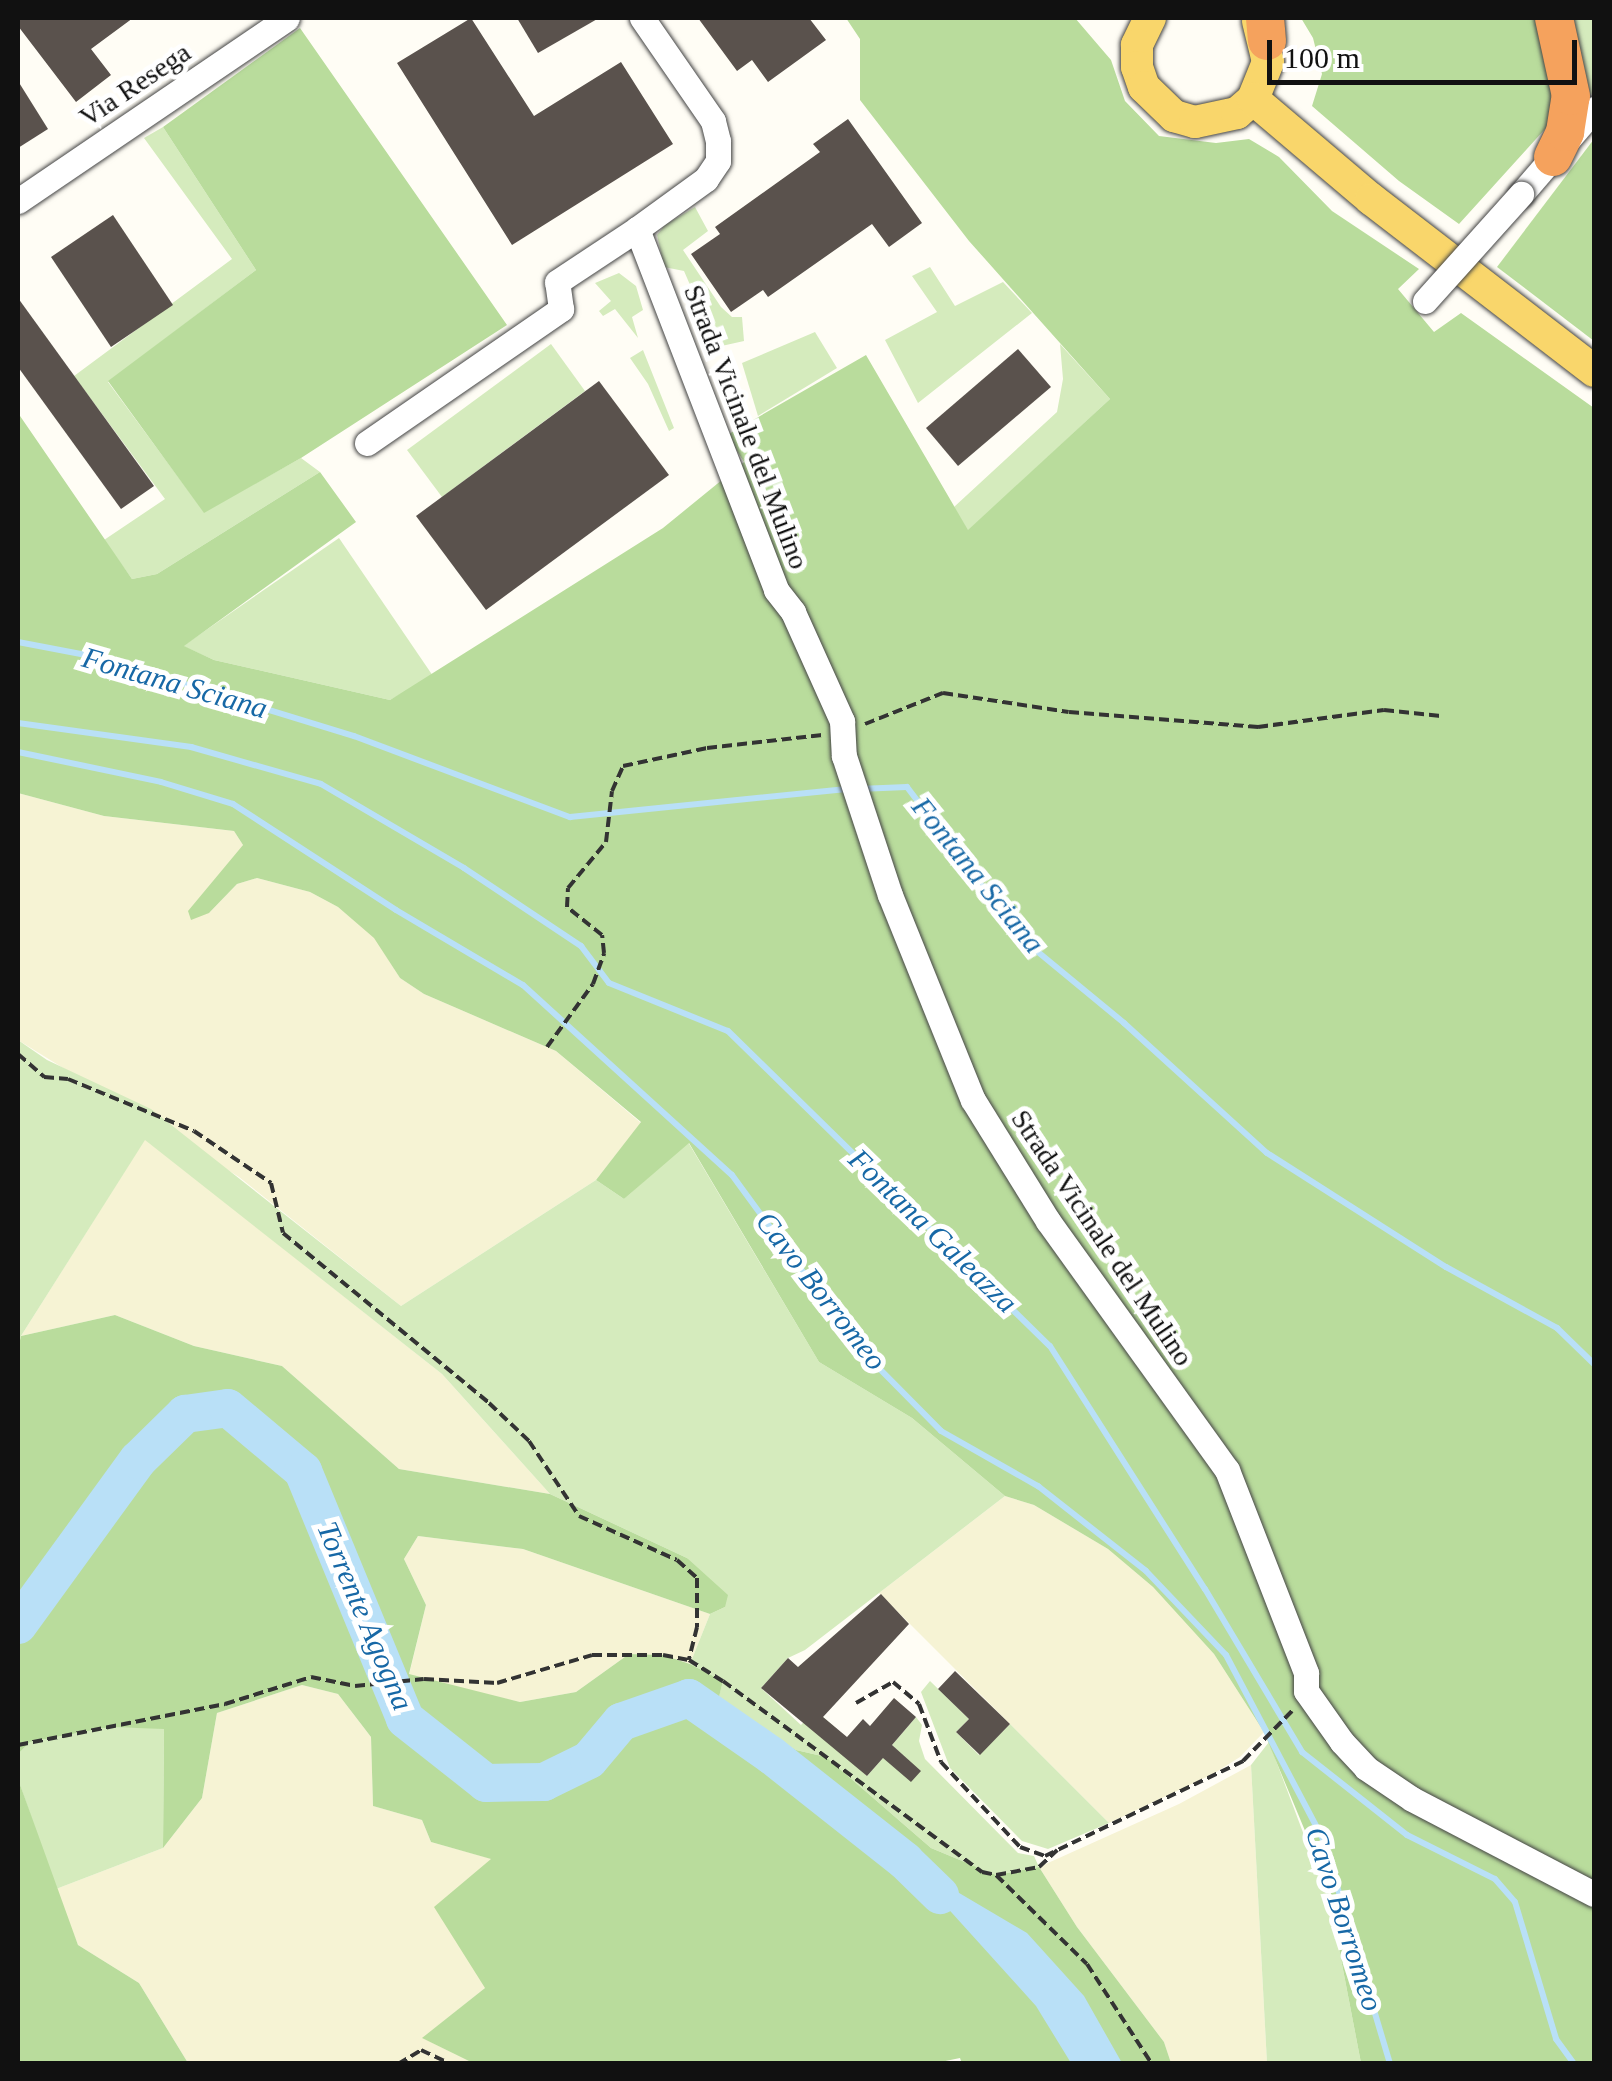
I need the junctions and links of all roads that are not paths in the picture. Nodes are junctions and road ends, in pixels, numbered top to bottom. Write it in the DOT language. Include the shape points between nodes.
graph roads {
  1 [pos="287,18"];
  2 [pos="642,18"];
  3 [pos="1554,18"];
  4 [pos="1263,26"];
  5 [pos="1139,27"];
  6 [pos="1253,98"];
  7 [pos="1594,109"];
  8 [pos="1553,157"];
  9 [pos="18,201"];
  10 [pos="638,228"];
  11 [pos="1425,301"];
  12 [pos="1594,371"];
  13 [pos="367,443"];
  14 [pos="1594,1894"];
  1 -- 9 [label="street, Via Resega"];
  2 -- 10 [label="street" via="713,121 718,160 706,179"];
  3 -- 8 [label="highway" via="1571,96"];
  4 -- 6 [label="main road" via="1264,81"];
  5 -- 6 [label="main road" via="1144,87 1174,116 1217,120"];
  6 -- 12 [label="main road" via="1371,199"];
  7 -- 8 [label="street"];
  8 -- 11 [label="street, bridge"];
  10 -- 13 [label="street" via="557,282 561,309"];
  10 -- 14 [label="street, Strada Vicinale del Mulino" via="776,590 793,612 842,721 855,789 890,895 973,1100 1048,1221 1227,1470 1306,1674 1306,1691 1342,1742 1382,1778"];
}
